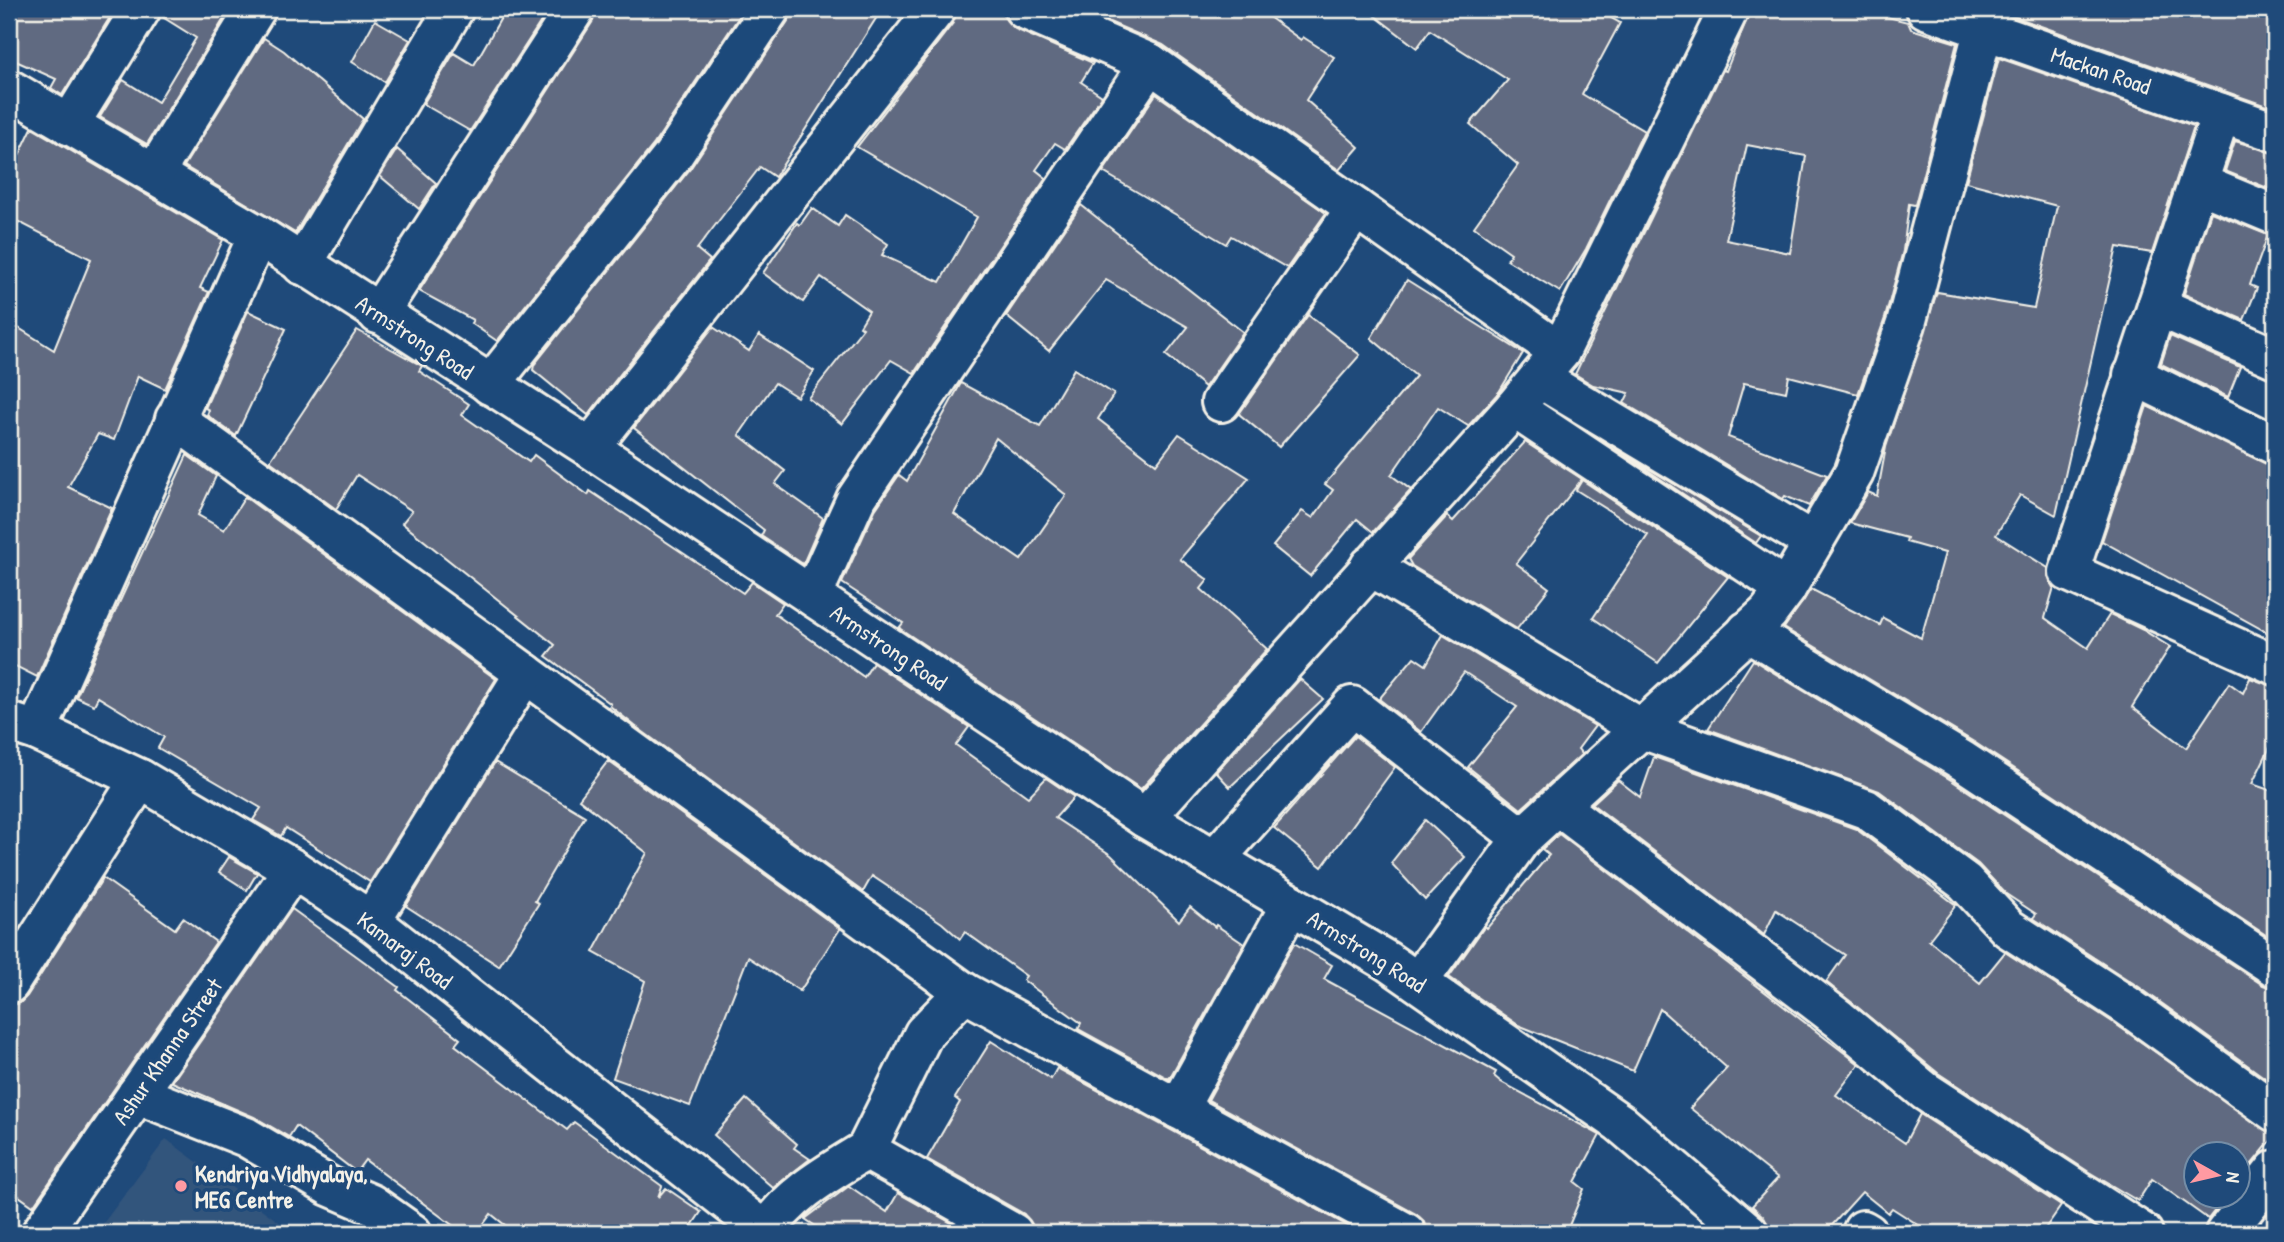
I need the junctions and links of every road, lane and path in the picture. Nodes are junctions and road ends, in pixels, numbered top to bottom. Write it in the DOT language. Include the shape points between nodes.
graph roads {
  1 [pos="141,9"];
  2 [pos="256,9"];
  3 [pos="454,9"];
  4 [pos="575,9"];
  5 [pos="770,9"];
  6 [pos="936,9"];
  7 [pos="1024,9"];
  8 [pos="1729,9"];
  9 [pos="1926,9"];
  10 [pos="1986,19"];
  11 [pos="1150,63"];
  12 [pos="9,89"];
  13 [pos="2221,113"];
  14 [pos="69,125"];
  15 [pos="2275,132"];
  16 [pos="154,174"];
  17 [pos="2198,183"];
  18 [pos="1356,208"];
  19 [pos="2275,215"];
  20 [pos="258,235"];
  21 [pos="302,265"];
  22 [pos="2157,306"];
  23 [pos="378,314"];
  24 [pos="2275,358"];
  25 [pos="1549,365"];
  26 [pos="2133,375"];
  27 [pos="490,385"];
  28 [pos="1221,402"];
  29 [pos="1514,408"];
  30 [pos="175,419"];
  31 [pos="2275,445"];
  32 [pos="590,448"];
  33 [pos="1813,542"];
  34 [pos="1370,566"];
  35 [pos="1786,589"];
  36 [pos="815,598"];
  37 [pos="1748,631"];
  38 [pos="2275,665"];
  39 [pos="525,673"];
  40 [pos="23,726"];
  41 [pos="1642,729"];
  42 [pos="140,779"];
  43 [pos="1558,806"];
  44 [pos="1145,818"];
  45 [pos="1522,838"];
  46 [pos="1215,859"];
  47 [pos="293,869"];
  48 [pos="1291,904"];
  49 [pos="371,922"];
  50 [pos="2275,967"];
  51 [pos="1418,982"];
  52 [pos="9,984"];
  53 [pos="964,992"];
  54 [pos="137,1094"];
  55 [pos="1178,1109"];
  56 [pos="2275,1112"];
  57 [pos="866,1150"];
  58 [pos="2275,1170"];
  59 [pos="41,1233"];
  60 [pos="412,1233"];
  61 [pos="766,1233"];
  62 [pos="1013,1233"];
  63 [pos="1406,1233"];
  64 [pos="1749,1233"];
  65 [pos="2143,1233"];
  66 [pos="2225,1233"];
  1 -- 14 [label="street"];
  2 -- 16 [label="street"];
  3 -- 21 [label="street"];
  4 -- 23 [label="street"];
  5 -- 27 [label="street" via="672,157"];
  6 -- 32 [label="street"];
  7 -- 11 [label="street"];
  8 -- 25 [label="street"];
  9 -- 10 [label="street, Mackan Road"];
  10 -- 13 [label="street, Mackan Road"];
  10 -- 33 [label="street" via="1906,324 1854,473"];
  11 -- 18 [label="street"];
  11 -- 36 [label="street" via="856,499"];
  12 -- 14 [label="street, Armstrong Road"];
  13 -- 15 [label="street, Mackan Road"];
  13 -- 17 [label="street"];
  14 -- 16 [label="street, Armstrong Road"];
  16 -- 20 [label="street, Armstrong Road"];
  17 -- 19 [label="street"];
  17 -- 22 [label="street"];
  18 -- 25 [label="street"];
  18 -- 28 [label="street"];
  20 -- 21 [label="street, Armstrong Road"];
  20 -- 30 [label="street"];
  21 -- 23 [label="street, Armstrong Road"];
  22 -- 24 [label="street"];
  22 -- 26 [label="street"];
  23 -- 27 [label="street, Armstrong Road"];
  25 -- 29 [label="street"];
  25 -- 33 [label="street"];
  26 -- 31 [label="street"];
  26 -- 38 [label="street" via="2069,572"];
  27 -- 32 [label="street, Armstrong Road"];
  29 -- 34 [label="street"];
  29 -- 35 [label="street"];
  30 -- 39 [label="street"];
  30 -- 40 [label="street"];
  32 -- 36 [label="street, Armstrong Road"];
  33 -- 35 [label="street"];
  34 -- 41 [label="street"];
  34 -- 44 [label="street"];
  35 -- 37 [label="street"];
  36 -- 44 [label="street, Armstrong Road"];
  37 -- 41 [label="street"];
  37 -- 50 [label="street" via="1963,761"];
  39 -- 49 [label="street"];
  39 -- 53 [label="street"];
  40 -- 42 [label="street, Kamaraj Road"];
  41 -- 43 [label="street"];
  41 -- 56 [label="street" via="1866,809 1965,882 2008,929"];
  42 -- 47 [label="street, Kamaraj Road"];
  42 -- 52 [label="street"];
  43 -- 45 [label="street"];
  43 -- 65 [label="street" via="1925,1091"];
  44 -- 46 [label="street, Armstrong Road"];
  45 -- 46 [label="street" via="1352,706"];
  45 -- 51 [label="street"];
  46 -- 48 [label="street, Armstrong Road"];
  47 -- 49 [label="street, Kamaraj Road"];
  47 -- 54 [label="street, Ashur Khanna Street"];
  48 -- 51 [label="street, Armstrong Road"];
  48 -- 55 [label="street"];
  49 -- 61 [label="street, Kamaraj Road"];
  51 -- 64 [label="street, Armstrong Road" via="1620,1123"];
  53 -- 55 [label="street"];
  53 -- 57 [label="street" via="924,1033"];
  54 -- 59 [label="street, Ashur Khanna Street"];
  54 -- 60 [label="street" via="246,1137 329,1186 372,1204"];
  55 -- 63 [label="street"];
  57 -- 61 [label="street" via="780,1209"];
  57 -- 62 [label="street"];
  58 -- 66 [label="street"];
}
